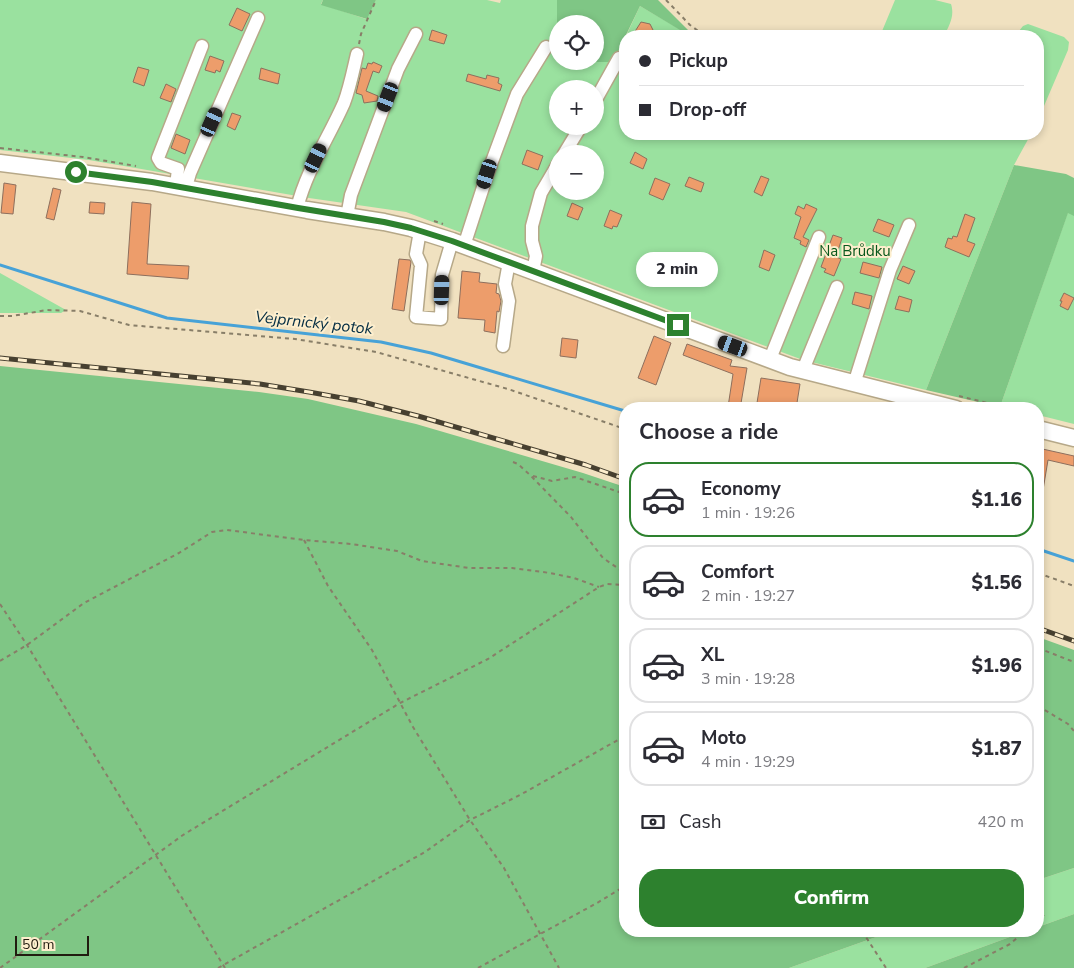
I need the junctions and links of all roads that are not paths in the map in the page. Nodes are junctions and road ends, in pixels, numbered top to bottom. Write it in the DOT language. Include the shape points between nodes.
graph roads {
  1 [pos="258,18"];
  2 [pos="416,34"];
  3 [pos="202,46"];
  4 [pos="546,47"];
  5 [pos="357,54"];
  6 [pos="619,58"];
  7 [pos="604,85"];
  8 [pos="0,162"];
  9 [pos="549,180"];
  10 [pos="181,186"];
  11 [pos="298,208"];
  12 [pos="347,216"];
  13 [pos="909,225"];
  14 [pos="420,231"];
  15 [pos="819,237"];
  16 [pos="458,244"];
  17 [pos="509,262"];
  18 [pos="533,271"];
  19 [pos="837,287"];
  20 [pos="503,346"];
  21 [pos="770,359"];
  22 [pos="803,370"];
  23 [pos="854,384"];
  24 [pos="927,402"];
  25 [pos="1044,430"];
  26 [pos="1074,438"];
  1 -- 10 [label="street" via="190,173"];
  2 -- 12 [label="street" via="398,69 350,196"];
  3 -- 10 [label="street" via="158,158 161,163 178,170"];
  4 -- 16 [label="street" via="517,94"];
  5 -- 11 [label="street" via="344,102 302,187"];
  6 -- 7 [label="street"];
  8 -- 10 [label="main road"];
  9 -- 18 [label="street" via="532,226 536,256"];
  10 -- 11 [label="main road"];
  11 -- 12 [label="main road"];
  12 -- 14 [label="main road"];
  13 -- 23 [label="street" via="890,270"];
  14 -- 16 [label="main road"];
  14 -- 16 [label="street" via="416,254 421,265 416,317 441,319 442,275"];
  15 -- 21 [label="street"];
  16 -- 17 [label="main road"];
  17 -- 18 [label="main road"];
  17 -- 20 [label="street"];
  18 -- 21 [label="main road"];
  19 -- 22 [label="street"];
  21 -- 22 [label="main road"];
  22 -- 23 [label="main road"];
  23 -- 24 [label="main road"];
  25 -- 26 [label="main road"];
}
